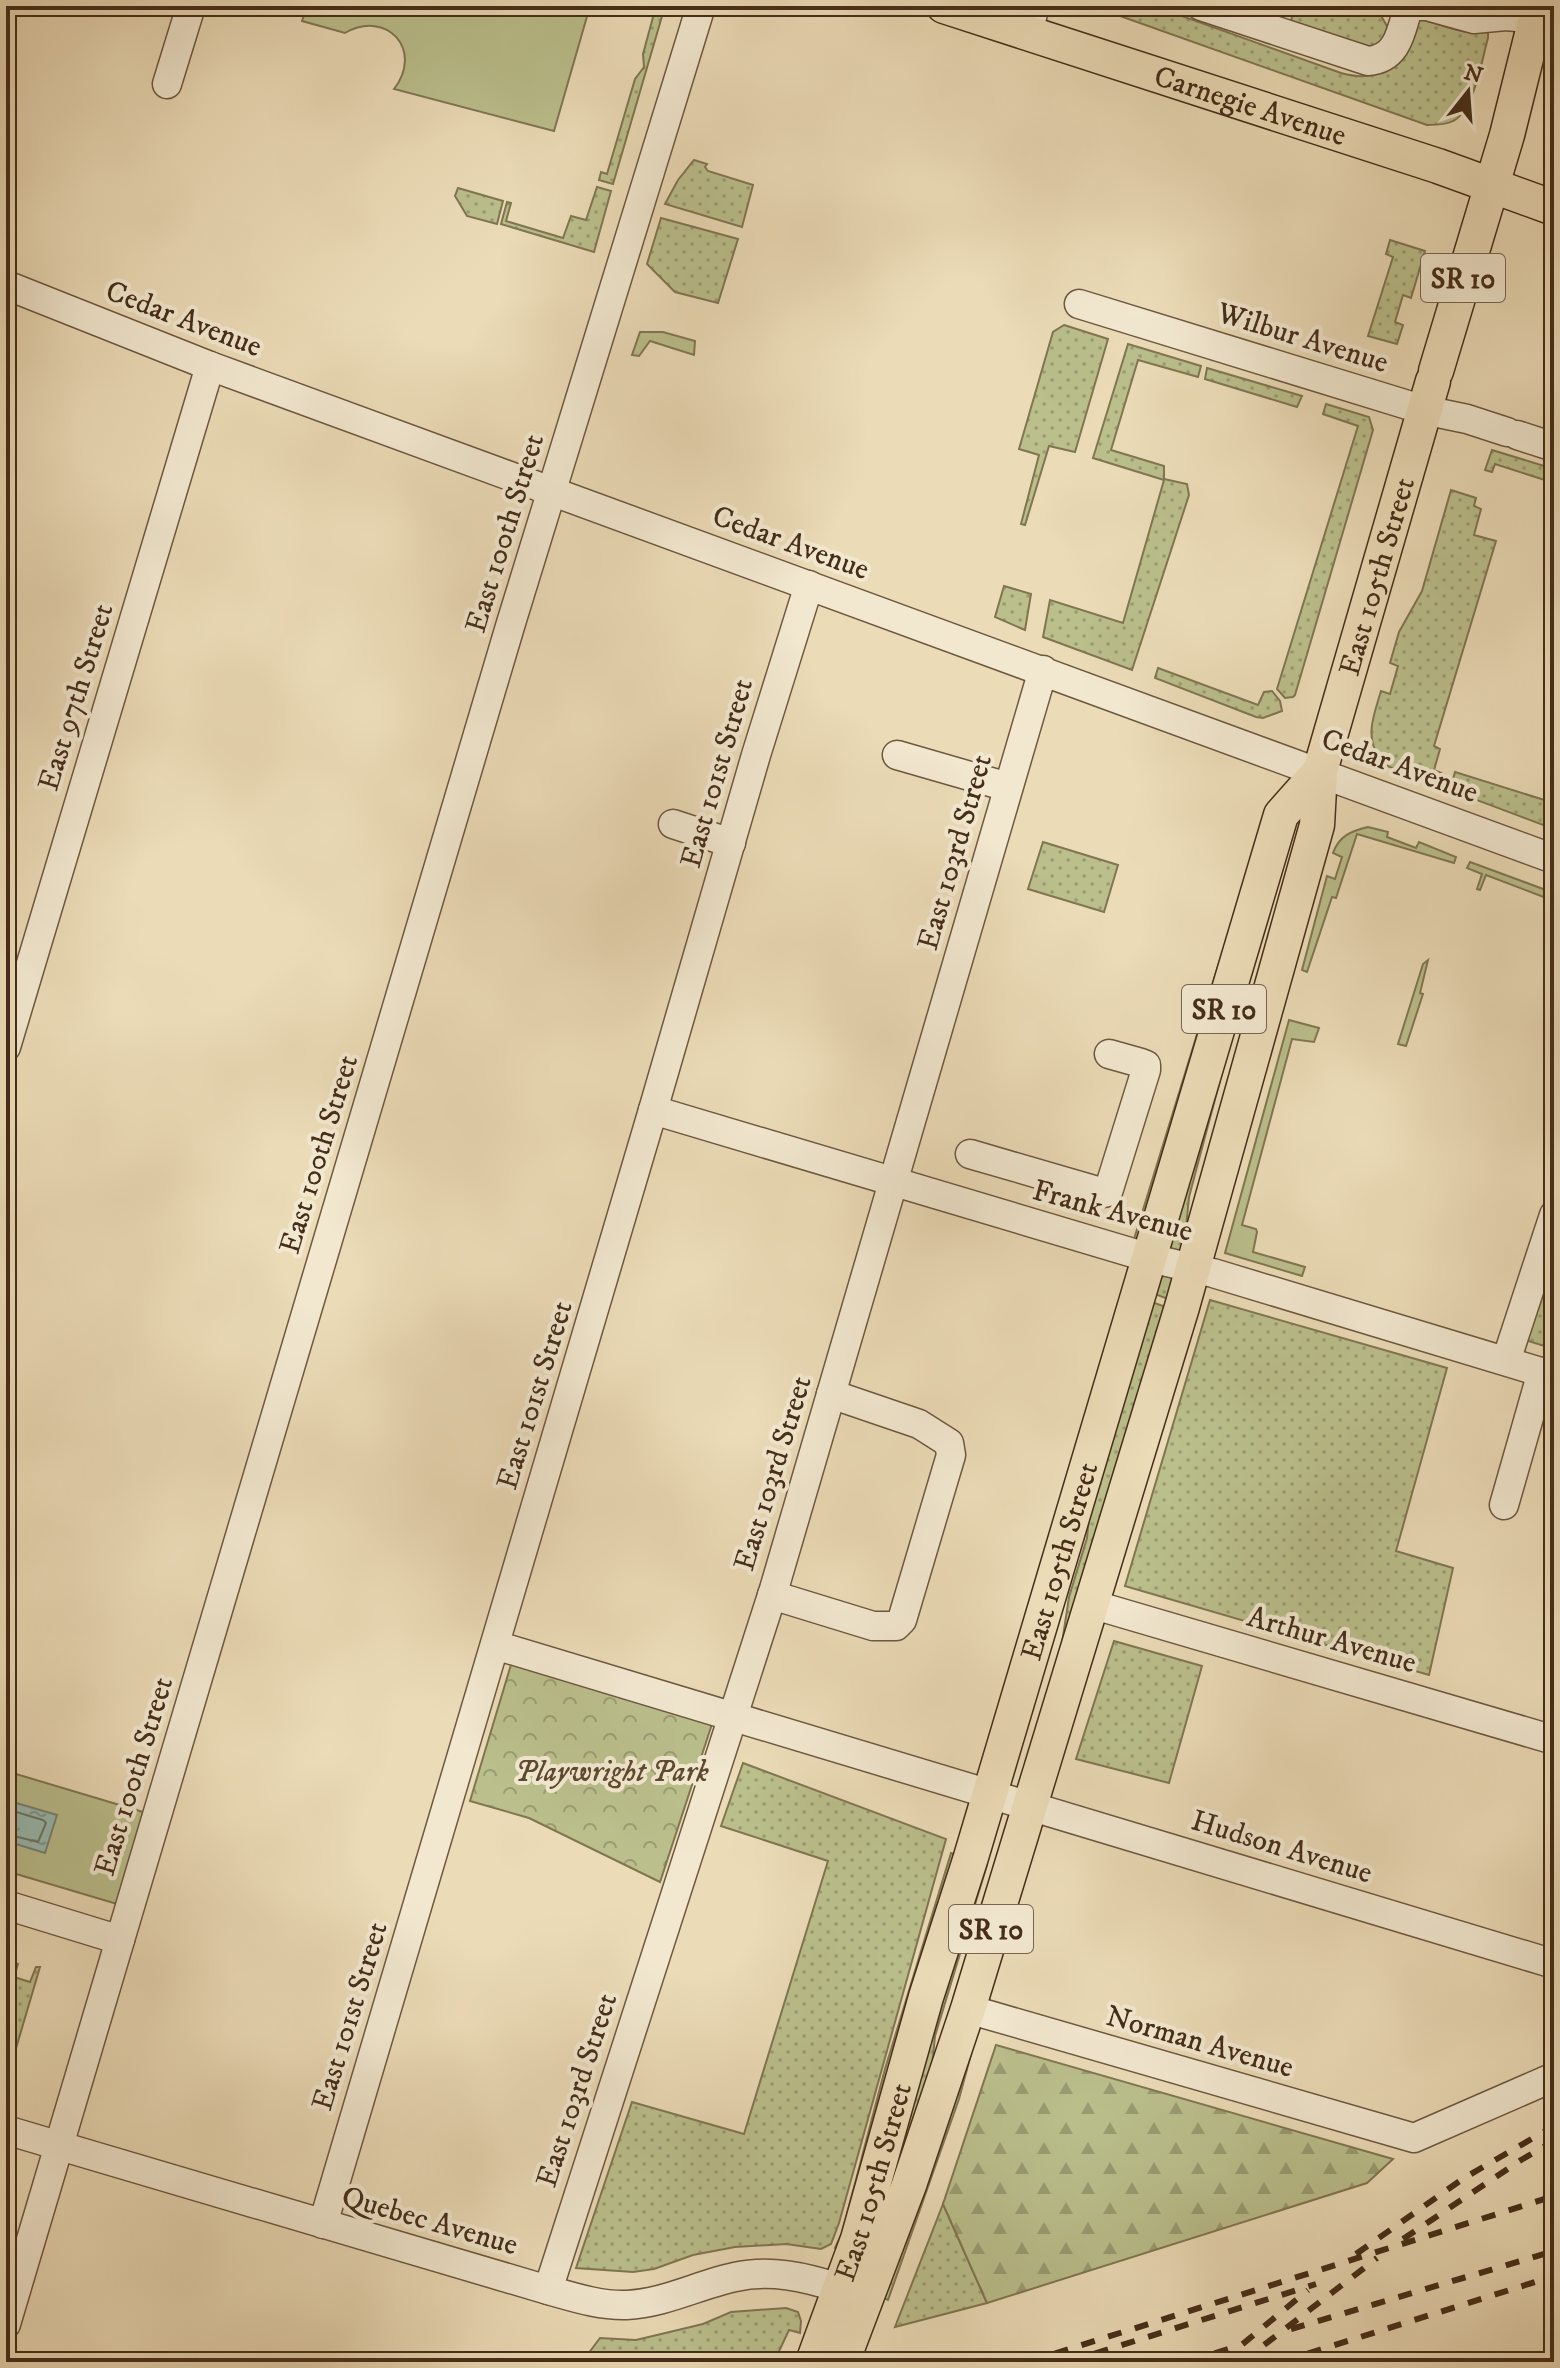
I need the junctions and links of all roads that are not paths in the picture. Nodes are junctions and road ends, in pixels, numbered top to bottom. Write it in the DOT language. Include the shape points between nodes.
graph roads {
  1 [pos="191,6"];
  2 [pos="701,6"];
  3 [pos="944,6"];
  4 [pos="1201,6"];
  5 [pos="1406,7"];
  6 [pos="1032,19"];
  7 [pos="1543,26"];
  8 [pos="167,84"];
  9 [pos="1492,185"];
  10 [pos="1554,208"];
  11 [pos="6,285"];
  12 [pos="1079,304"];
  13 [pos="210,366"];
  14 [pos="1431,388"];
  15 [pos="1554,447"];
  16 [pos="553,490"];
  17 [pos="809,585"];
  18 [pos="1043,670"];
  19 [pos="897,755"];
  20 [pos="1320,771"];
  21 [pos="1008,787"];
  22 [pos="673,824"];
  23 [pos="731,843"];
  24 [pos="1554,859"];
  25 [pos="6,1047"];
  26 [pos="1109,1054"];
  27 [pos="653,1110"];
  28 [pos="970,1154"];
  29 [pos="1043,1172"];
  30 [pos="894,1183"];
  31 [pos="1554,1215"];
  32 [pos="1031,1216"];
  33 [pos="1150,1258"];
  34 [pos="1193,1267"];
  35 [pos="1506,1361"];
  36 [pos="1548,1374"];
  37 [pos="831,1394"];
  38 [pos="1504,1505"];
  39 [pos="772,1595"];
  40 [pos="1091,1604"];
  41 [pos="495,1645"];
  42 [pos="732,1717"];
  43 [pos="1554,1740"];
  44 [pos="989,1794"];
  45 [pos="1030,1805"];
  46 [pos="6,1905"];
  47 [pos="120,1940"];
  48 [pos="1554,1964"];
  49 [pos="968,2009"];
  50 [pos="1554,2077"];
  51 [pos="6,2130"];
  52 [pos="59,2145"];
  53 [pos="323,2224"];
  54 [pos="839,2288"];
  55 [pos="548,2290"];
  56 [pos="6,2324"];
  57 [pos="833,2361"];
  1 -- 8 [label="street"];
  2 -- 16 [label="street, East 100th Street"];
  3 -- 6 [label="main road, Carnegie Avenue"];
  4 -- 5 [label="street" via="1368,61 1394,50"];
  5 -- 7 [label="street" via="1427,6 1474,19 1506,16"];
  6 -- 9 [label="main road, Carnegie Avenue"];
  7 -- 9 [label="main road, East 105th Street / SR 10"];
  9 -- 10 [label="main road, Carnegie Avenue"];
  9 -- 14 [label="main road, East 105th Street / SR 10"];
  11 -- 13 [label="street, Cedar Avenue"];
  12 -- 14 [label="street, Wilbur Avenue"];
  13 -- 16 [label="street, Cedar Avenue"];
  13 -- 25 [label="street, East 97th Street"];
  14 -- 15 [label="street, Wilbur Avenue" via="1467,419"];
  14 -- 20 [label="main road, East 105th Street / SR 10"];
  16 -- 17 [label="street, Cedar Avenue"];
  16 -- 47 [label="street, East 100th Street"];
  17 -- 18 [label="street, Cedar Avenue"];
  17 -- 23 [label="street, East 101st Street"];
  18 -- 20 [label="street, Cedar Avenue"];
  18 -- 21 [label="street, East 103rd Street"];
  19 -- 21 [label="street"];
  20 -- 24 [label="street, Cedar Avenue"];
  20 -- 33 [label="main road, East 105th Street / SR 10" via="1281,815"];
  20 -- 34 [label="main road, East 105th Street / SR 10" via="1317,825"];
  21 -- 30 [label="street, East 103rd Street"];
  22 -- 23 [label="street"];
  23 -- 27 [label="street, East 101st Street"];
  26 -- 29 [label="street" via="1146,1065 1111,1189 1104,1193"];
  27 -- 30 [label="street, Frank Avenue"];
  27 -- 41 [label="street, East 101st Street"];
  28 -- 29 [label="street"];
  29 -- 32 [label="street" via="1040,1207"];
  30 -- 32 [label="street, Frank Avenue"];
  30 -- 37 [label="street, East 103rd Street"];
  31 -- 35 [label="street"];
  32 -- 33 [label="street, Frank Avenue"];
  33 -- 34 [label="street, Frank Avenue"];
  33 -- 44 [label="main road, East 105th Street / SR 10"];
  34 -- 35 [label="street, Frank Avenue"];
  34 -- 40 [label="main road, East 105th Street / SR 10"];
  35 -- 36 [label="street, Frank Avenue"];
  36 -- 38 [label="street"];
  37 -- 39 [label="street, East 103rd Street"];
  37 -- 39 [label="street" via="919,1424 949,1443 951,1455 896,1626 887,1628"];
  39 -- 42 [label="street, East 103rd Street"];
  40 -- 43 [label="street, Arthur Avenue"];
  40 -- 45 [label="main road, East 105th Street / SR 10"];
  41 -- 42 [label="street, Hudson Avenue"];
  41 -- 53 [label="street, East 101st Street"];
  42 -- 44 [label="street, Hudson Avenue"];
  42 -- 55 [label="street, East 103rd Street"];
  44 -- 45 [label="street, Hudson Avenue"];
  44 -- 54 [label="main road, East 105th Street / SR 10" via="873,2190"];
  45 -- 48 [label="street, Hudson Avenue"];
  45 -- 49 [label="main road, East 105th Street / SR 10"];
  46 -- 47 [label="street"];
  47 -- 52 [label="street, East 100th Street"];
  49 -- 50 [label="street, Norman Avenue" via="1414,2138"];
  49 -- 57 [label="main road, East 105th Street / SR 10" via="909,2185"];
  51 -- 52 [label="street, Quebec Avenue"];
  52 -- 53 [label="street, Quebec Avenue"];
  52 -- 56 [label="street, East 100th Street"];
  53 -- 55 [label="street, Quebec Avenue"];
  54 -- 55 [label="street, Quebec Avenue" via="799,2276 748,2274 626,2305"];
  54 -- 57 [label="main road, East 105th Street / SR 10"];
}
